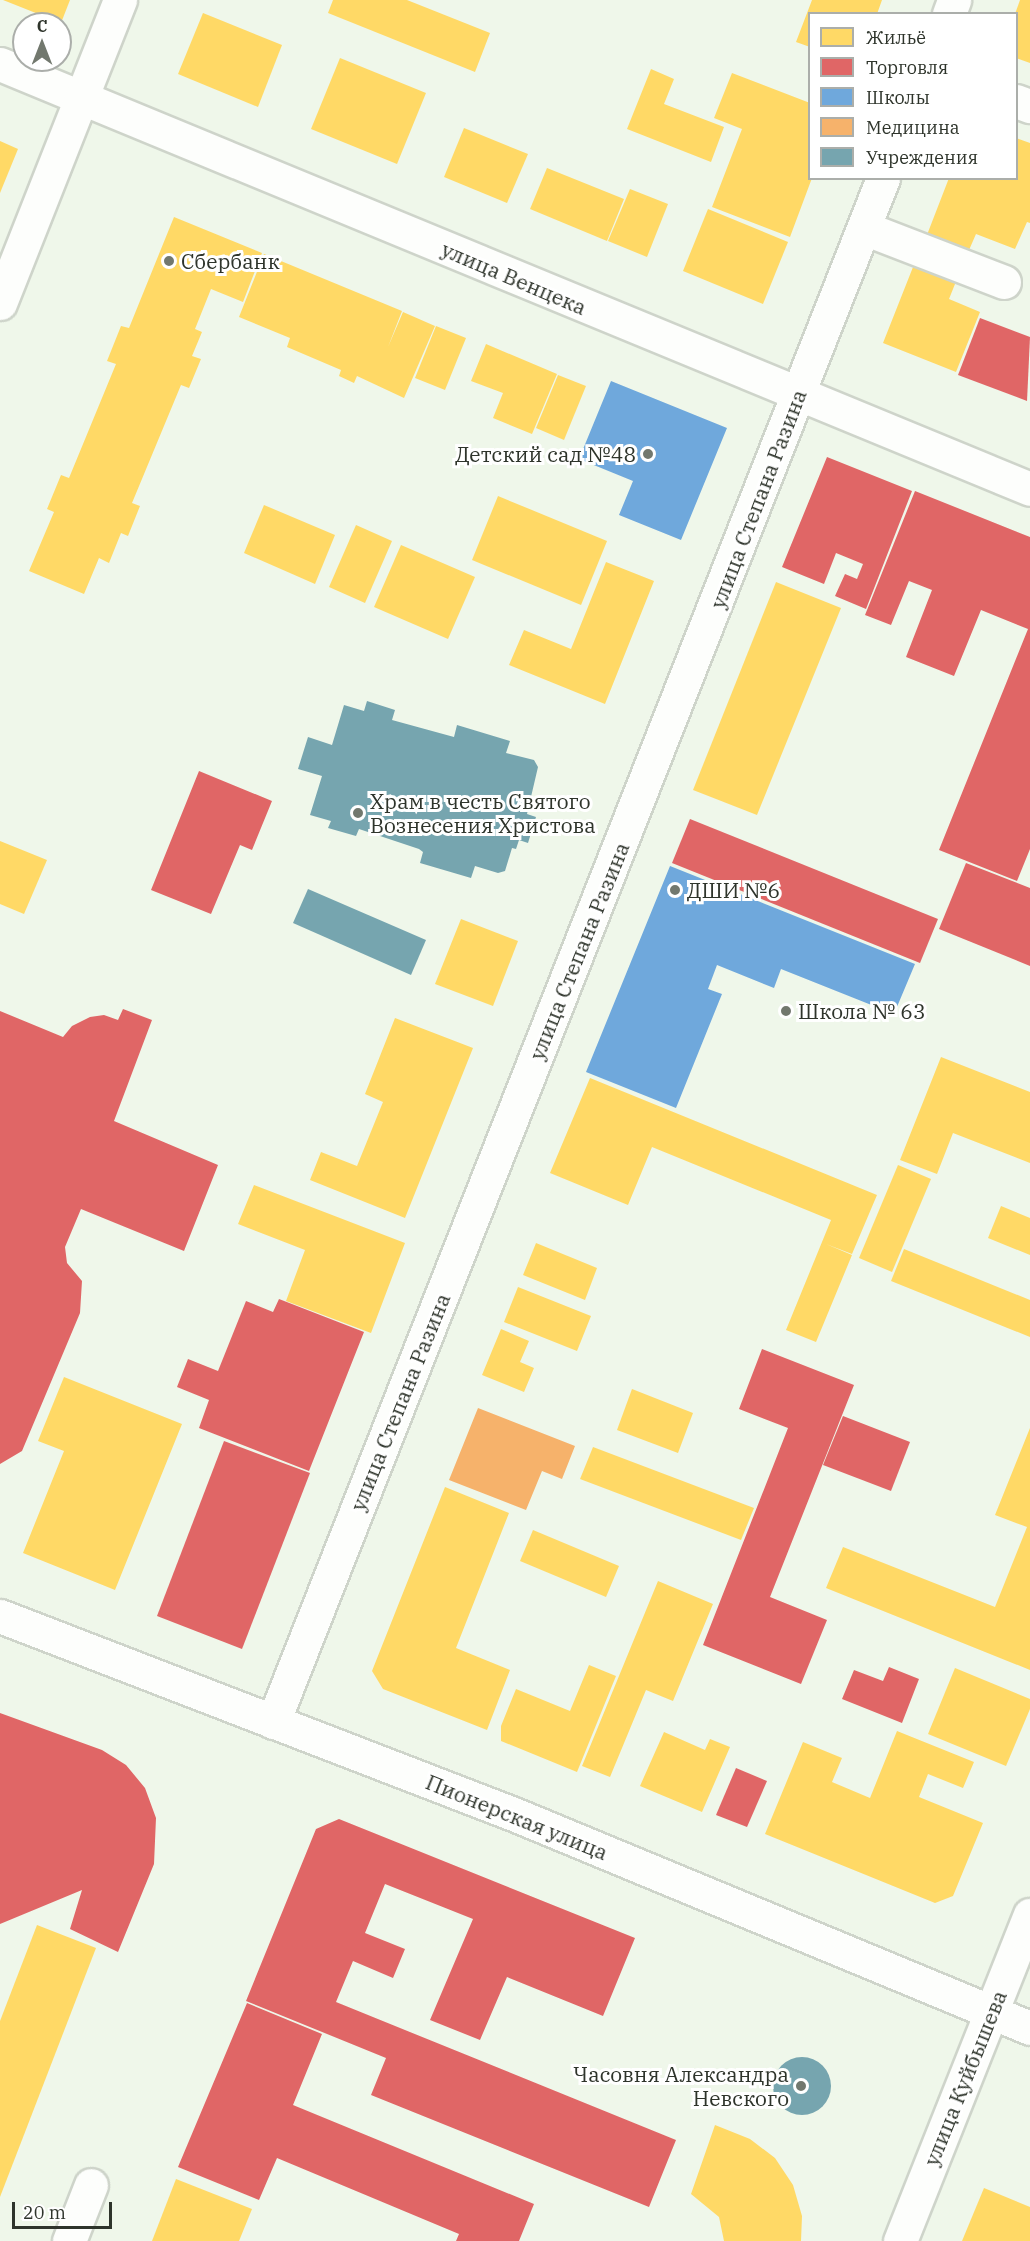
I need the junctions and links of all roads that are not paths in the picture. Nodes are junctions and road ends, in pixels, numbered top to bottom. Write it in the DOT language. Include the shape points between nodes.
graph roads {
  1 [pos="120,0"];
  2 [pos="0,64"];
  3 [pos="80,98"];
  4 [pos="882,180"];
  5 [pos="864,228"];
  6 [pos="1004,282"];
  7 [pos="0,303"];
  8 [pos="798,396"];
  9 [pos="1030,489"];
  10 [pos="0,1616"];
  11 [pos="273,1722"];
  12 [pos="1030,1915"];
  13 [pos="992,2013"];
  14 [pos="1030,2028"];
  15 [pos="91,2185"];
  16 [pos="69,2241"];
  17 [pos="900,2241"];
  1 -- 3 [label="street"];
  2 -- 3 [label="street, улица Венцека"];
  3 -- 7 [label="street"];
  3 -- 8 [label="street, улица Венцека"];
  4 -- 5 [label="street, улица Степана Разина"];
  5 -- 6 [label="street"];
  5 -- 8 [label="street, улица Степана Разина"];
  8 -- 9 [label="street, улица Венцека"];
  8 -- 11 [label="street, улица Степана Разина"];
  10 -- 11 [label="street, Пионерская улица"];
  11 -- 13 [label="street, Пионерская улица" via="516,1815"];
  12 -- 13 [label="street, улица Куйбышева"];
  13 -- 14 [label="street, Пионерская улица"];
  13 -- 17 [label="street, улица Куйбышева"];
  15 -- 16 [label="street"];
}
